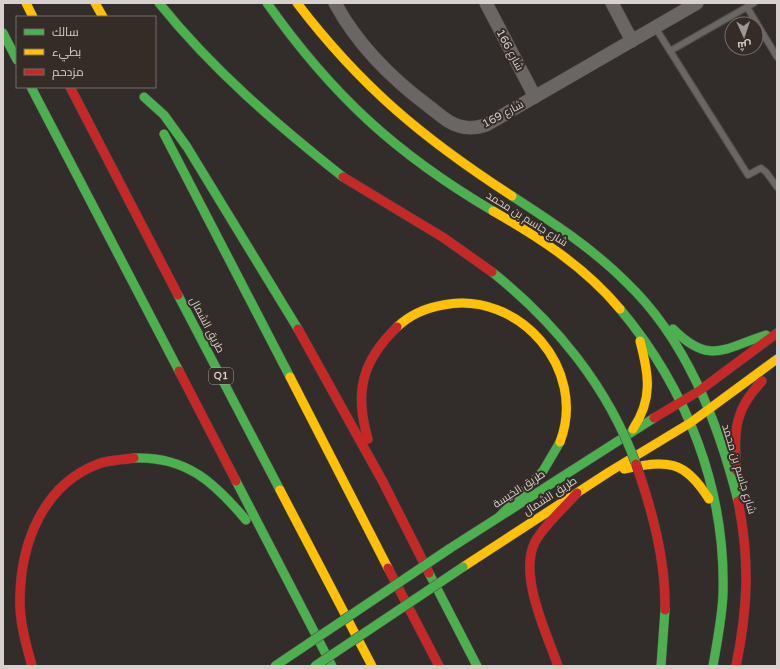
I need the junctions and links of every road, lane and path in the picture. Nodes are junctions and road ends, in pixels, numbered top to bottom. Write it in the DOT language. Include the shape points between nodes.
graph roads {
  1 [pos="26,3"];
  2 [pos="95,3"];
  3 [pos="159,3"];
  4 [pos="267,3"];
  5 [pos="297,3"];
  6 [pos="336,3"];
  7 [pos="486,3"];
  8 [pos="612,3"];
  9 [pos="698,3"];
  10 [pos="754,3"];
  11 [pos="747,7"];
  12 [pos="32,16"];
  13 [pos="102,16"];
  14 [pos="656,27"];
  15 [pos="3,33"];
  16 [pos="632,41"];
  17 [pos="670,52"];
  18 [pos="777,57"];
  19 [pos="16,58"];
  20 [pos="32,88"];
  21 [pos="71,88"];
  22 [pos="140,88"];
  23 [pos="535,96"];
  24 [pos="144,97"];
  25 [pos="777,187"];
  26 [pos="659,319"];
  27 [pos="637,329"];
  28 [pos="777,333"];
  29 [pos="777,359"];
  30 [pos="777,364"];
  31 [pos="699,391"];
  32 [pos="681,402"];
  33 [pos="708,411"];
  34 [pos="690,423"];
  35 [pos="632,431"];
  36 [pos="609,472"];
  37 [pos="382,482"];
  38 [pos="735,491"];
  39 [pos="577,493"];
  40 [pos="33,510"];
  41 [pos="500,516"];
  42 [pos="718,516"];
  43 [pos="272,553"];
  44 [pos="11,618"];
  45 [pos="32,666"];
  46 [pos="275,666"];
  47 [pos="315,666"];
  48 [pos="332,666"];
  49 [pos="372,666"];
  50 [pos="439,666"];
  51 [pos="477,666"];
  52 [pos="558,666"];
  53 [pos="662,666"];
  54 [pos="712,666"];
  55 [pos="736,666"];
  1 -- 12 [label="main road"];
  2 -- 13 [label="main road"];
  3 -- 53 [label="main road, bridge" via="232,84 275,124 343,177 477,261 515,290 562,337 579,358 624,430 653,512 665,595"];
  4 -- 27 [label="main road, شارع جاسم بن محمد" via="312,65 364,120 422,166 556,250 599,286"];
  5 -- 26 [label="main road, شارع جاسم بن محمد" via="348,66 389,106 456,160 594,252 622,277"];
  6 -- 23 [label="street, شارع 169" via="353,31 379,63 409,91 453,124 466,128 480,127"];
  7 -- 23 [label="street, شارع 166"];
  8 -- 16 [label="street"];
  9 -- 14 [label="street, شارع 169"];
  10 -- 11 [label="lane"];
  11 -- 17 [label="lane"];
  11 -- 18 [label="lane"];
  14 -- 16 [label="street, شارع 169"];
  14 -- 17 [label="lane"];
  15 -- 19 [label="main road"];
  16 -- 23 [label="street, شارع 169"];
  17 -- 25 [label="lane" via="748,175 761,168"];
  20 -- 43 [label="main road"];
  21 -- 49 [label="main road, طريق الشمال / Q1"];
  22 -- 24 [label="main road"];
  24 -- 37 [label="main road" via="164,115 194,158 303,337"];
  24 -- 50 [label="main road"];
  26 -- 28 [label="main road" via="693,346 712,352 725,351 756,337"];
  26 -- 31 [label="main road, شارع جاسم بن محمد" via="679,348"];
  27 -- 32 [label="main road, شارع جاسم بن محمد"];
  27 -- 35 [label="main road" via="648,372 649,395 641,417"];
  28 -- 31 [label="main road, طريق الخيسة"];
  29 -- 33 [label="main road"];
  30 -- 38 [label="main road" via="748,396 737,416 734,432"];
  31 -- 32 [label="main road, طريق الخيسة"];
  31 -- 33 [label="main road, شارع جاسم بن محمد"];
  32 -- 34 [label="main road, شارع جاسم بن محمد"];
  32 -- 35 [label="main road, طريق الخيسة"];
  33 -- 34 [label="main road, طريق الشمال"];
  33 -- 38 [label="main road, شارع جاسم بن محمد"];
  34 -- 36 [label="main road, طريق الشمال"];
  34 -- 42 [label="main road, شارع جاسم بن محمد" via="707,469"];
  35 -- 41 [label="main road, طريق الخيسة"];
  36 -- 39 [label="main road, طريق الشمال"];
  36 -- 42 [label="main road" via="655,462 679,466 699,482"];
  37 -- 41 [label="main road" via="366,432 360,392 364,372 378,347 398,326 415,314 442,305 470,303 500,309 526,324 543,341 554,358 561,375 566,417 561,439 551,461"];
  37 -- 51 [label="main road"];
  38 -- 55 [label="main road, شارع جاسم بن محمد" via="744,528 748,585 745,623"];
  39 -- 47 [label="main road, طريق الشمال, bridge"];
  39 -- 52 [label="main road" via="536,542 529,560 531,585"];
  40 -- 43 [label="main road" via="61,482 86,466 115,459 160,460 198,473 220,491"];
  41 -- 46 [label="main road, طريق الخيسة, bridge"];
  42 -- 54 [label="main road, شارع جاسم بن محمد" via="723,586 721,621"];
  43 -- 48 [label="main road"];
  44 -- 45 [label="main road" via="23,651"];
}
